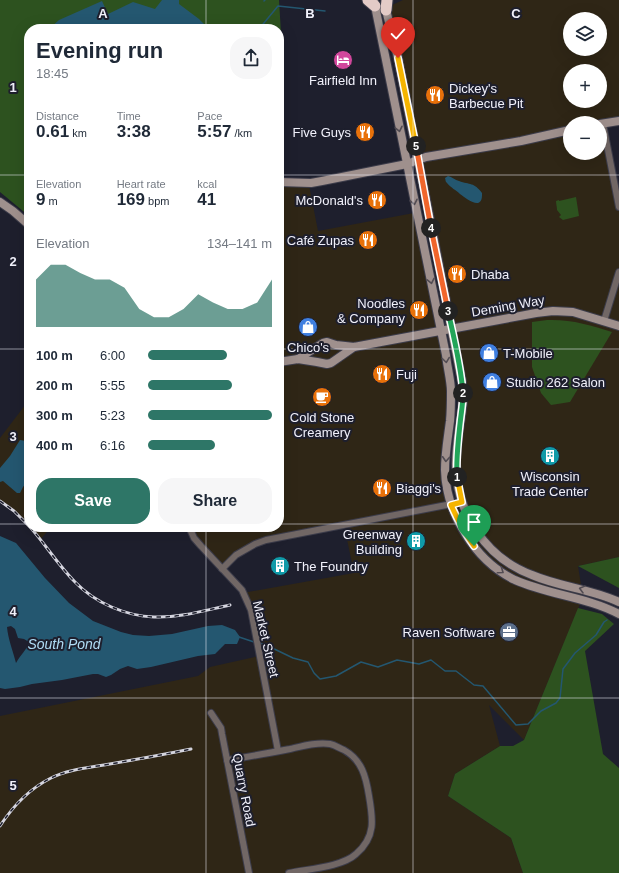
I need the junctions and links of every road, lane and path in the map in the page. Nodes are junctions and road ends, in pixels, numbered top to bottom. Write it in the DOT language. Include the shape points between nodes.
graph roads {
  1 [pos="379,3"];
  2 [pos="619,121"];
  3 [pos="607,123"];
  4 [pos="563,132"];
  5 [pos="607,152"];
  6 [pos="418,160"];
  7 [pos="407,164"];
  8 [pos="284,182"];
  9 [pos="0,202"];
  10 [pos="619,207"];
  11 [pos="24,222"];
  12 [pos="619,272"];
  13 [pos="604,321"];
  14 [pos="619,326"];
  15 [pos="452,329"];
  16 [pos="441,331"];
  17 [pos="354,347"];
  18 [pos="298,359"];
  19 [pos="284,361"];
  20 [pos="462,502"];
  21 [pos="451,505"];
  22 [pos="191,532"];
  23 [pos="222,569"];
  24 [pos="619,602"];
  25 [pos="619,614"];
  26 [pos="211,713"];
  27 [pos="278,751"];
  28 [pos="228,760"];
  29 [pos="249,873"];
  30 [pos="289,873"];
  1 -- 6 [label="street" via="398,58"];
  1 -- 7 [label="street, one-way"];
  2 -- 3 [label="street"];
  4 -- 6 [label="street"];
  5 -- 10 [label="street"];
  6 -- 7 [label="street"];
  6 -- 15 [label="street"];
  7 -- 8 [label="street" via="311,183"];
  7 -- 16 [label="street, one-way"];
  9 -- 11 [label="street"];
  12 -- 13 [label="street"];
  13 -- 14 [label="street, Deming Way"];
  13 -- 15 [label="street, Deming Way" via="573,312 553,311"];
  15 -- 16 [label="street, Deming Way"];
  15 -- 20 [label="street" via="463,398 456,464"];
  16 -- 17 [label="street, Deming Way"];
  16 -- 21 [label="street, one-way" via="451,389 445,458"];
  17 -- 18 [label="street, Deming Way" via="327,342"];
  17 -- 18 [label="street, Deming Way" via="327,364"];
  18 -- 19 [label="street, Deming Way"];
  20 -- 21 [label="street"];
  24 -- 20 [label="street, one-way" via="515,568 490,548 480,536"];
  21 -- 23 [label="street" via="266,540 236,555"];
  21 -- 25 [label="street, one-way" via="464,533 485,558 502,572 536,588 592,603"];
  22 -- 23 [label="street, Market Street"];
  23 -- 27 [label="street, Market Street" via="242,590 251,610"];
  26 -- 28 [label="street, Quarry Road" via="221,728"];
  27 -- 28 [label="street"];
  27 -- 30 [label="street" via="319,744 329,744 346,751 356,759 363,771 373,822 366,843 352,858"];
  28 -- 29 [label="street, Quarry Road"];
}
